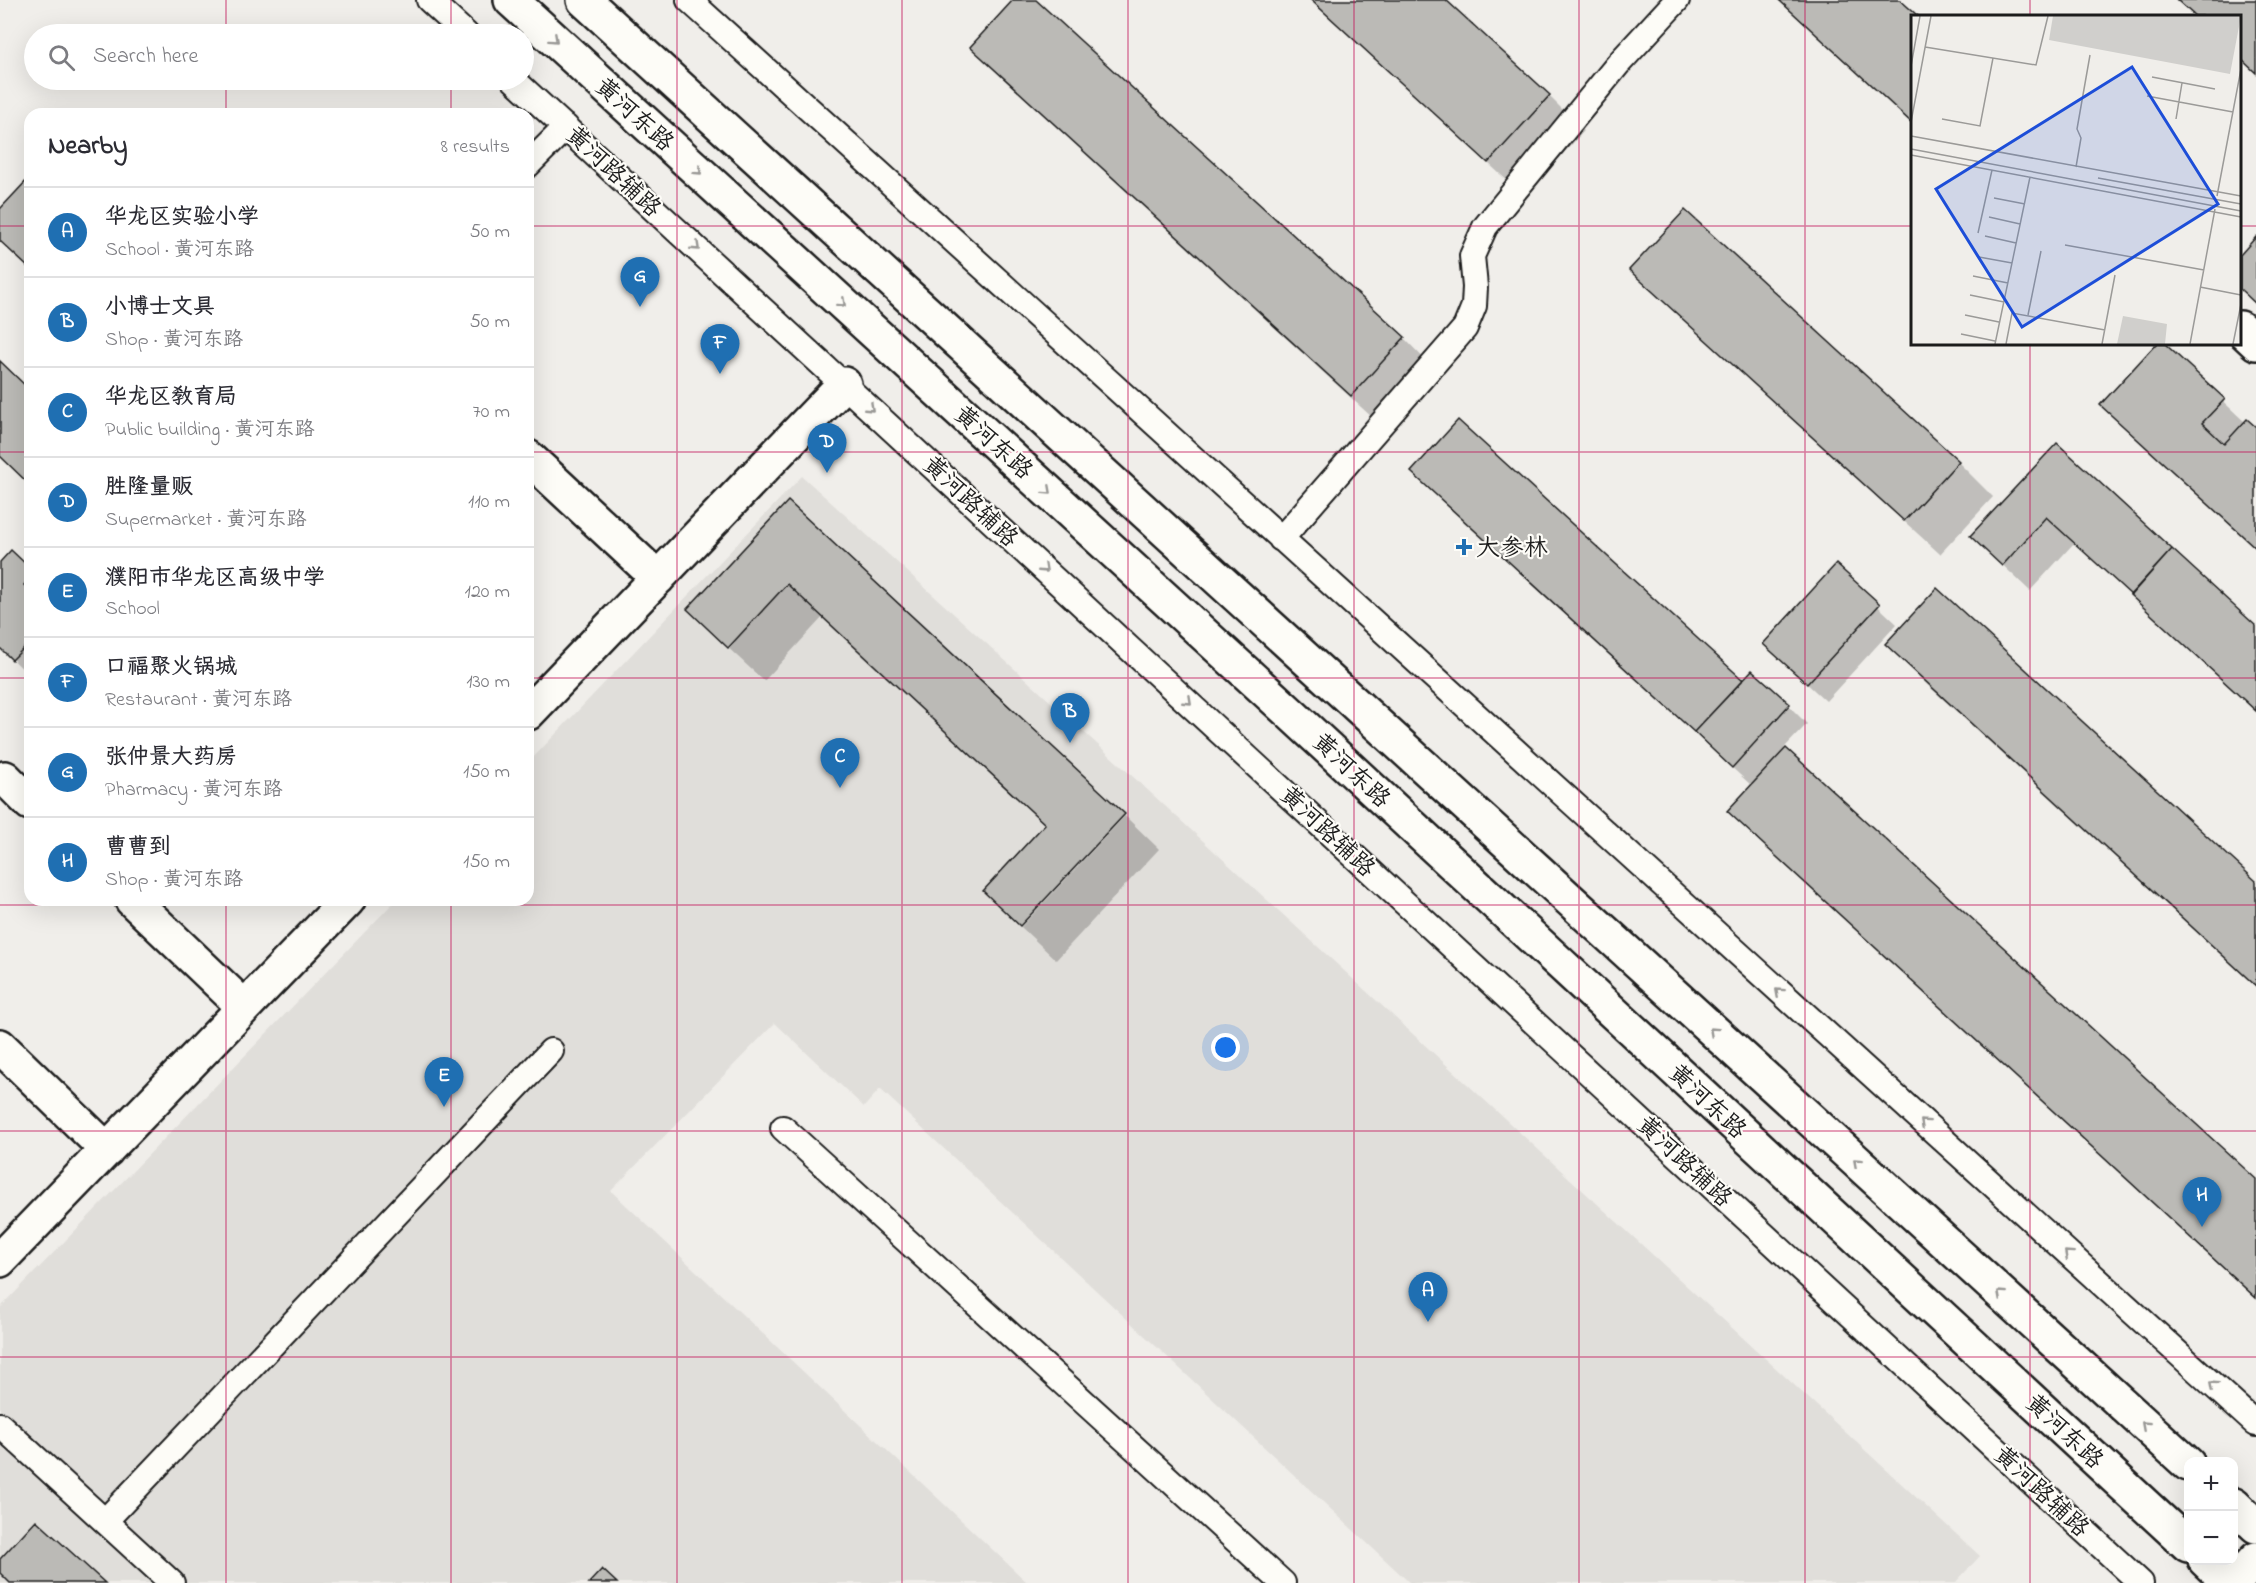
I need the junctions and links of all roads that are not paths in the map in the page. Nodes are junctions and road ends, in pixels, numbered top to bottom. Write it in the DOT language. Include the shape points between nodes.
graph roads {
  1 [pos="429,0"];
  2 [pos="511,0"];
  3 [pos="584,0"];
  4 [pos="689,0"];
  5 [pos="1677,0"];
  6 [pos="455,24"];
  7 [pos="525,90"];
  8 [pos="566,127"];
  9 [pos="534,159"];
  10 [pos="2241,329"];
  11 [pos="2256,343"];
  12 [pos="844,384"];
  13 [pos="534,463"];
  14 [pos="1281,539"];
  15 [pos="658,578"];
  16 [pos="534,707"];
  17 [pos="5,778"];
  18 [pos="24,797"];
  19 [pos="138,906"];
  20 [pos="342,906"];
  21 [pos="244,1007"];
  22 [pos="0,1046"];
  23 [pos="551,1051"];
  24 [pos="783,1128"];
  25 [pos="106,1150"];
  26 [pos="0,1260"];
  27 [pos="2256,1424"];
  28 [pos="0,1425"];
  29 [pos="2184,1460"];
  30 [pos="2238,1509"];
  31 [pos="105,1521"];
  32 [pos="2256,1526"];
  33 [pos="2184,1541"];
  34 [pos="2256,1559"];
  35 [pos="2210,1565"];
  36 [pos="172,1583"];
  37 [pos="1283,1583"];
  38 [pos="2141,1583"];
  39 [pos="2229,1583"];
  40 [pos="2234,1583"];
  1 -- 6 [label="lane"];
  2 -- 33 [label="main road, 黄河东路, one-way" via="1282,705"];
  29 -- 3 [label="main road, 黄河东路, one-way"];
  4 -- 14 [label="lane"];
  5 -- 14 [label="lane" via="1619,63 1485,226 1472,256 1474,306 1465,328"];
  7 -- 8 [label="lane, 黄河路辅路"];
  8 -- 9 [label="lane"];
  8 -- 12 [label="lane, 黄河路辅路, one-way"];
  10 -- 11 [label="main road"];
  12 -- 15 [label="main road"];
  12 -- 38 [label="lane, 黄河路辅路, one-way"];
  13 -- 15 [label="main road"];
  27 -- 14 [label="lane, one-way"];
  15 -- 16 [label="main road"];
  17 -- 18 [label="main road"];
  19 -- 21 [label="main road"];
  20 -- 21 [label="main road"];
  21 -- 25 [label="main road"];
  22 -- 25 [label="main road"];
  23 -- 31 [label="lane"];
  24 -- 37 [label="lane"];
  25 -- 26 [label="main road"];
  28 -- 31 [label="lane"];
  30 -- 32 [label="main road"];
  31 -- 36 [label="lane"];
  34 -- 40 [label="main road"];
  35 -- 39 [label="main road"];
}
